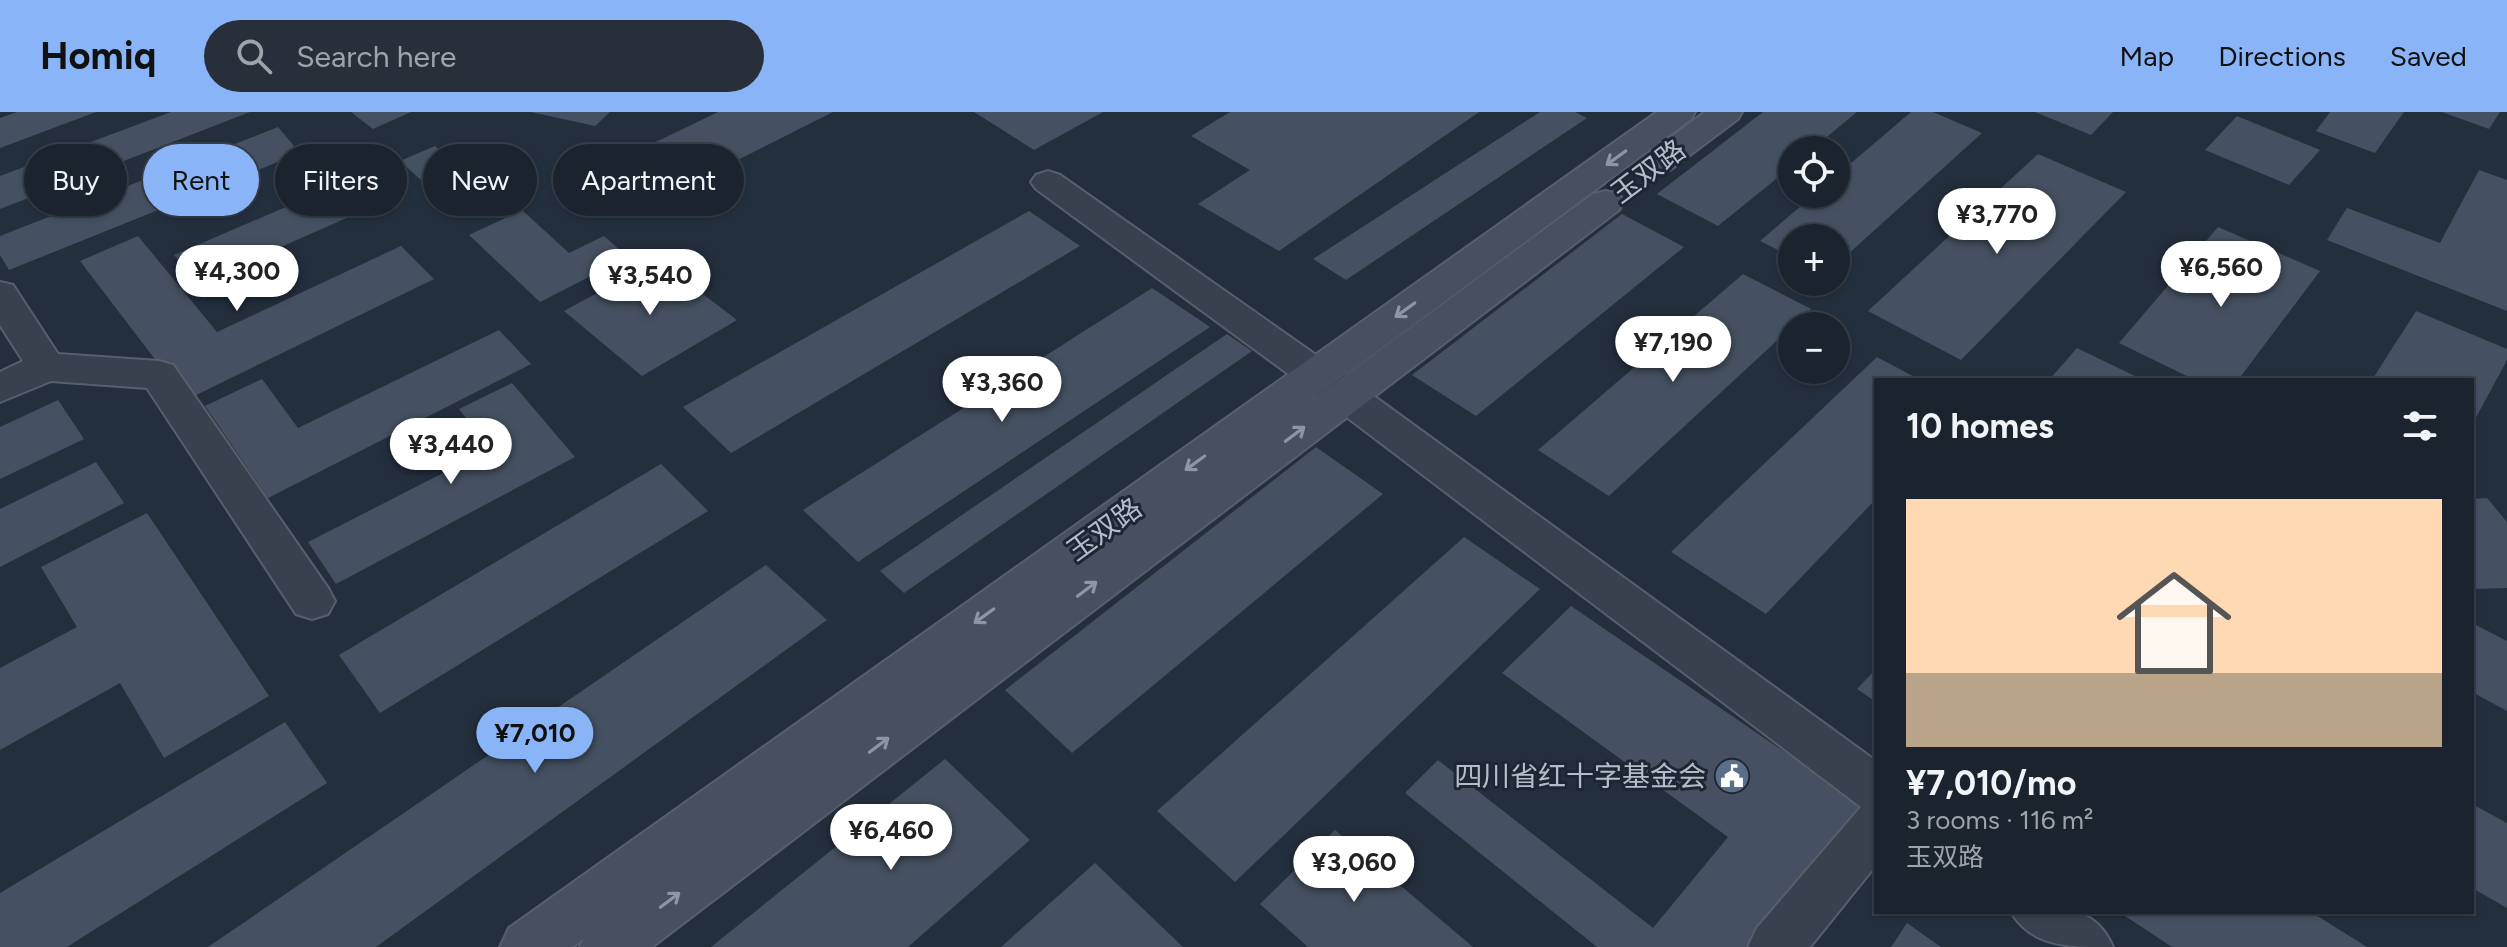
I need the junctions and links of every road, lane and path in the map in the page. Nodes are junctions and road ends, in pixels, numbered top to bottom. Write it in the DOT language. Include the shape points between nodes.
graph roads {
  1 [pos="1679,112"];
  2 [pos="1726,112"];
  3 [pos="1048,182"];
  4 [pos="0,294"];
  5 [pos="46,367"];
  6 [pos="1331,386"];
  7 [pos="0,388"];
  8 [pos="312,601"];
  9 [pos="1874,789"];
  10 [pos="1874,827"];
  11 [pos="2041,914"];
  12 [pos="528,947"];
  13 [pos="608,947"];
  14 [pos="1776,947"];
  15 [pos="2085,947"];
  1 -- 6 [label="main road, 玉双路, one-way"];
  2 -- 6 [label="main road, 玉双路"];
  3 -- 6 [label="street"];
  4 -- 5 [label="street"];
  5 -- 7 [label="street"];
  5 -- 8 [label="street" via="159,375"];
  6 -- 9 [label="street"];
  6 -- 12 [label="main road, 玉双路, one-way"];
  13 -- 6 [label="main road, 玉双路, one-way"];
  10 -- 14 [label="street"];
  11 -- 15 [label="street"];
}
